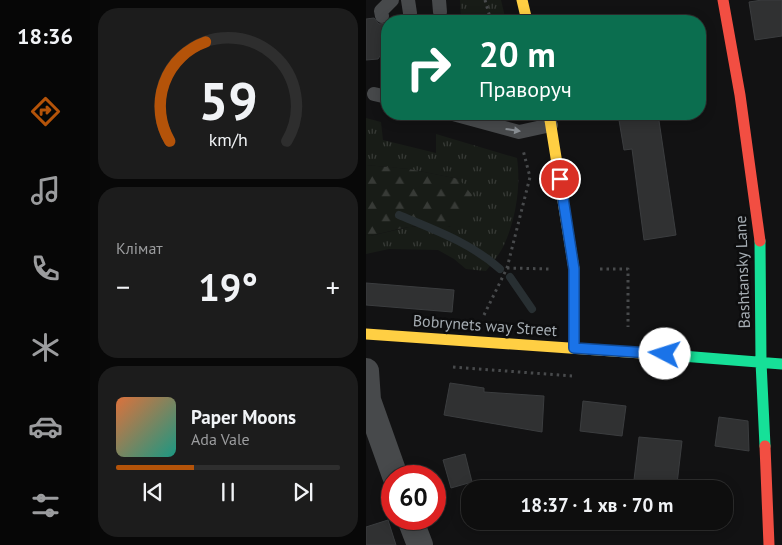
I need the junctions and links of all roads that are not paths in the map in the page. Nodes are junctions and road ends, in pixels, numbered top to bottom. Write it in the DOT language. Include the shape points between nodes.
graph roads {
  1 [pos="392,0"];
  2 [pos="522,0"];
  3 [pos="723,0"];
  4 [pos="382,15"];
  5 [pos="526,15"];
  6 [pos="475,120"];
  7 [pos="550,120"];
  8 [pos="366,334"];
  9 [pos="574,348"];
  10 [pos="761,362"];
  11 [pos="782,364"];
  12 [pos="366,371"];
  13 [pos="391,465"];
  14 [pos="414,530"];
  15 [pos="420,545"];
  16 [pos="769,545"];
  1 -- 4 [label="lane" via="381,11"];
  2 -- 5 [label="street"];
  3 -- 10 [label="street, Bashtansky Lane" via="760,240"];
  6 -- 7 [label="lane, one-way" via="519,132"];
  7 -- 9 [label="street" via="574,269"];
  8 -- 9 [label="street, Bobrynets way Street" via="482,339"];
  9 -- 10 [label="street, Bobrynets way Street"];
  10 -- 11 [label="street, Bobrynets way Street"];
  10 -- 16 [label="street, Bashtansky Lane"];
  12 -- 13 [label="street" via="368,400"];
  14 -- 15 [label="street"];
}
